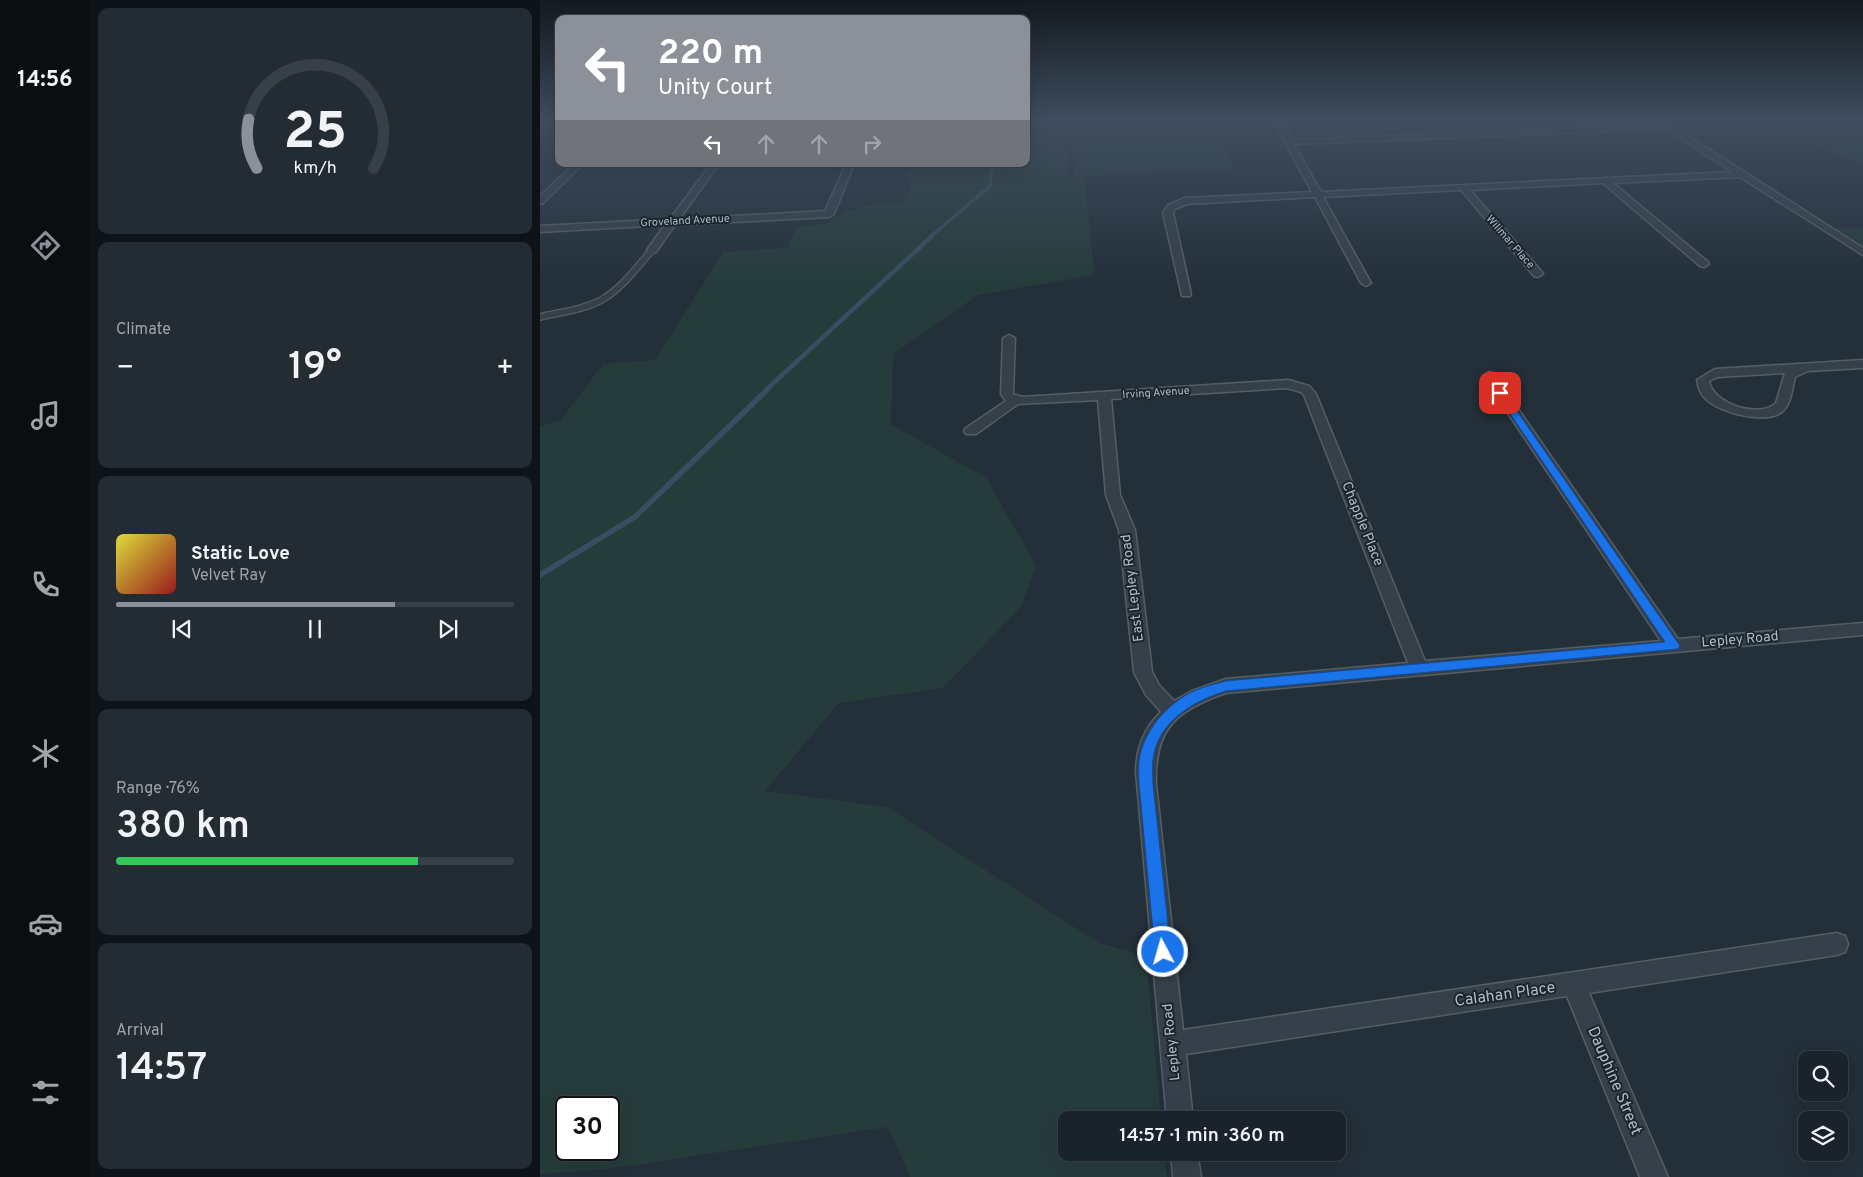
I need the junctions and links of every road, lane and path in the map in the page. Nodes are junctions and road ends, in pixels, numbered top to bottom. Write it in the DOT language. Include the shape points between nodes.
graph roads {
  1 [pos="567,175"];
  2 [pos="707,175"];
  3 [pos="845,175"];
  4 [pos="1307,175"];
  5 [pos="1719,175"];
  6 [pos="1741,175"];
  7 [pos="1604,180"];
  8 [pos="1462,187"];
  9 [pos="1317,194"];
  10 [pos="540,201"];
  11 [pos="672,222"];
  12 [pos="540,229"];
  13 [pos="652,250"];
  14 [pos="1863,252"];
  15 [pos="1704,264"];
  16 [pos="1538,274"];
  17 [pos="1366,283"];
  18 [pos="1186,294"];
  19 [pos="540,317"];
  20 [pos="1009,338"];
  21 [pos="1863,364"];
  22 [pos="1806,368"];
  23 [pos="1489,376"];
  24 [pos="1297,386"];
  25 [pos="1104,396"];
  26 [pos="1015,400"];
  27 [pos="972,431"];
  28 [pos="1863,629"];
  29 [pos="1674,646"];
  30 [pos="1419,669"];
  31 [pos="1172,712"];
  32 [pos="1837,944"];
  33 [pos="1574,984"];
  34 [pos="1172,1044"];
  35 [pos="1179,1111"];
  36 [pos="1185,1161"];
  37 [pos="1187,1177"];
  38 [pos="1654,1177"];
  1 -- 10 [label="street"];
  2 -- 11 [label="street"];
  3 -- 11 [label="street, Groveland Avenue" via="829,214"];
  4 -- 9 [label="street"];
  5 -- 7 [label="street"];
  6 -- 14 [label="street"];
  7 -- 8 [label="street"];
  7 -- 15 [label="street"];
  8 -- 9 [label="street"];
  8 -- 16 [label="street, Wilimar Place"];
  9 -- 17 [label="street"];
  9 -- 18 [label="street" via="1192,200 1171,207 1168,213"];
  11 -- 12 [label="street, Groveland Avenue"];
  11 -- 13 [label="street"];
  13 -- 19 [label="lane" via="604,298"];
  20 -- 26 [label="street" via="1007,394"];
  21 -- 22 [label="street"];
  22 -- 22 [label="street" via="1715,373 1703,380 1702,387 1706,394 1724,405 1742,411 1768,412 1782,405 1790,375"];
  23 -- 29 [label="street"];
  24 -- 25 [label="street, Irving Avenue"];
  24 -- 30 [label="street, Chapple Place" via="1310,394"];
  25 -- 26 [label="street, Irving Avenue"];
  25 -- 31 [label="street, East Lepley Road" via="1113,496 1127,530 1143,672 1152,690"];
  26 -- 27 [label="street"];
  28 -- 29 [label="street, Lepley Road"];
  29 -- 30 [label="street, Lepley Road"];
  30 -- 31 [label="street, Lepley Road" via="1226,686 1201,694"];
  31 -- 34 [label="street, Lepley Road" via="1150,744 1146,760"];
  32 -- 33 [label="street, Calahan Place"];
  33 -- 34 [label="street, Calahan Place"];
  33 -- 38 [label="street, Dauphine Street"];
  34 -- 35 [label="street, Lepley Road"];
  36 -- 37 [label="street"];
}
